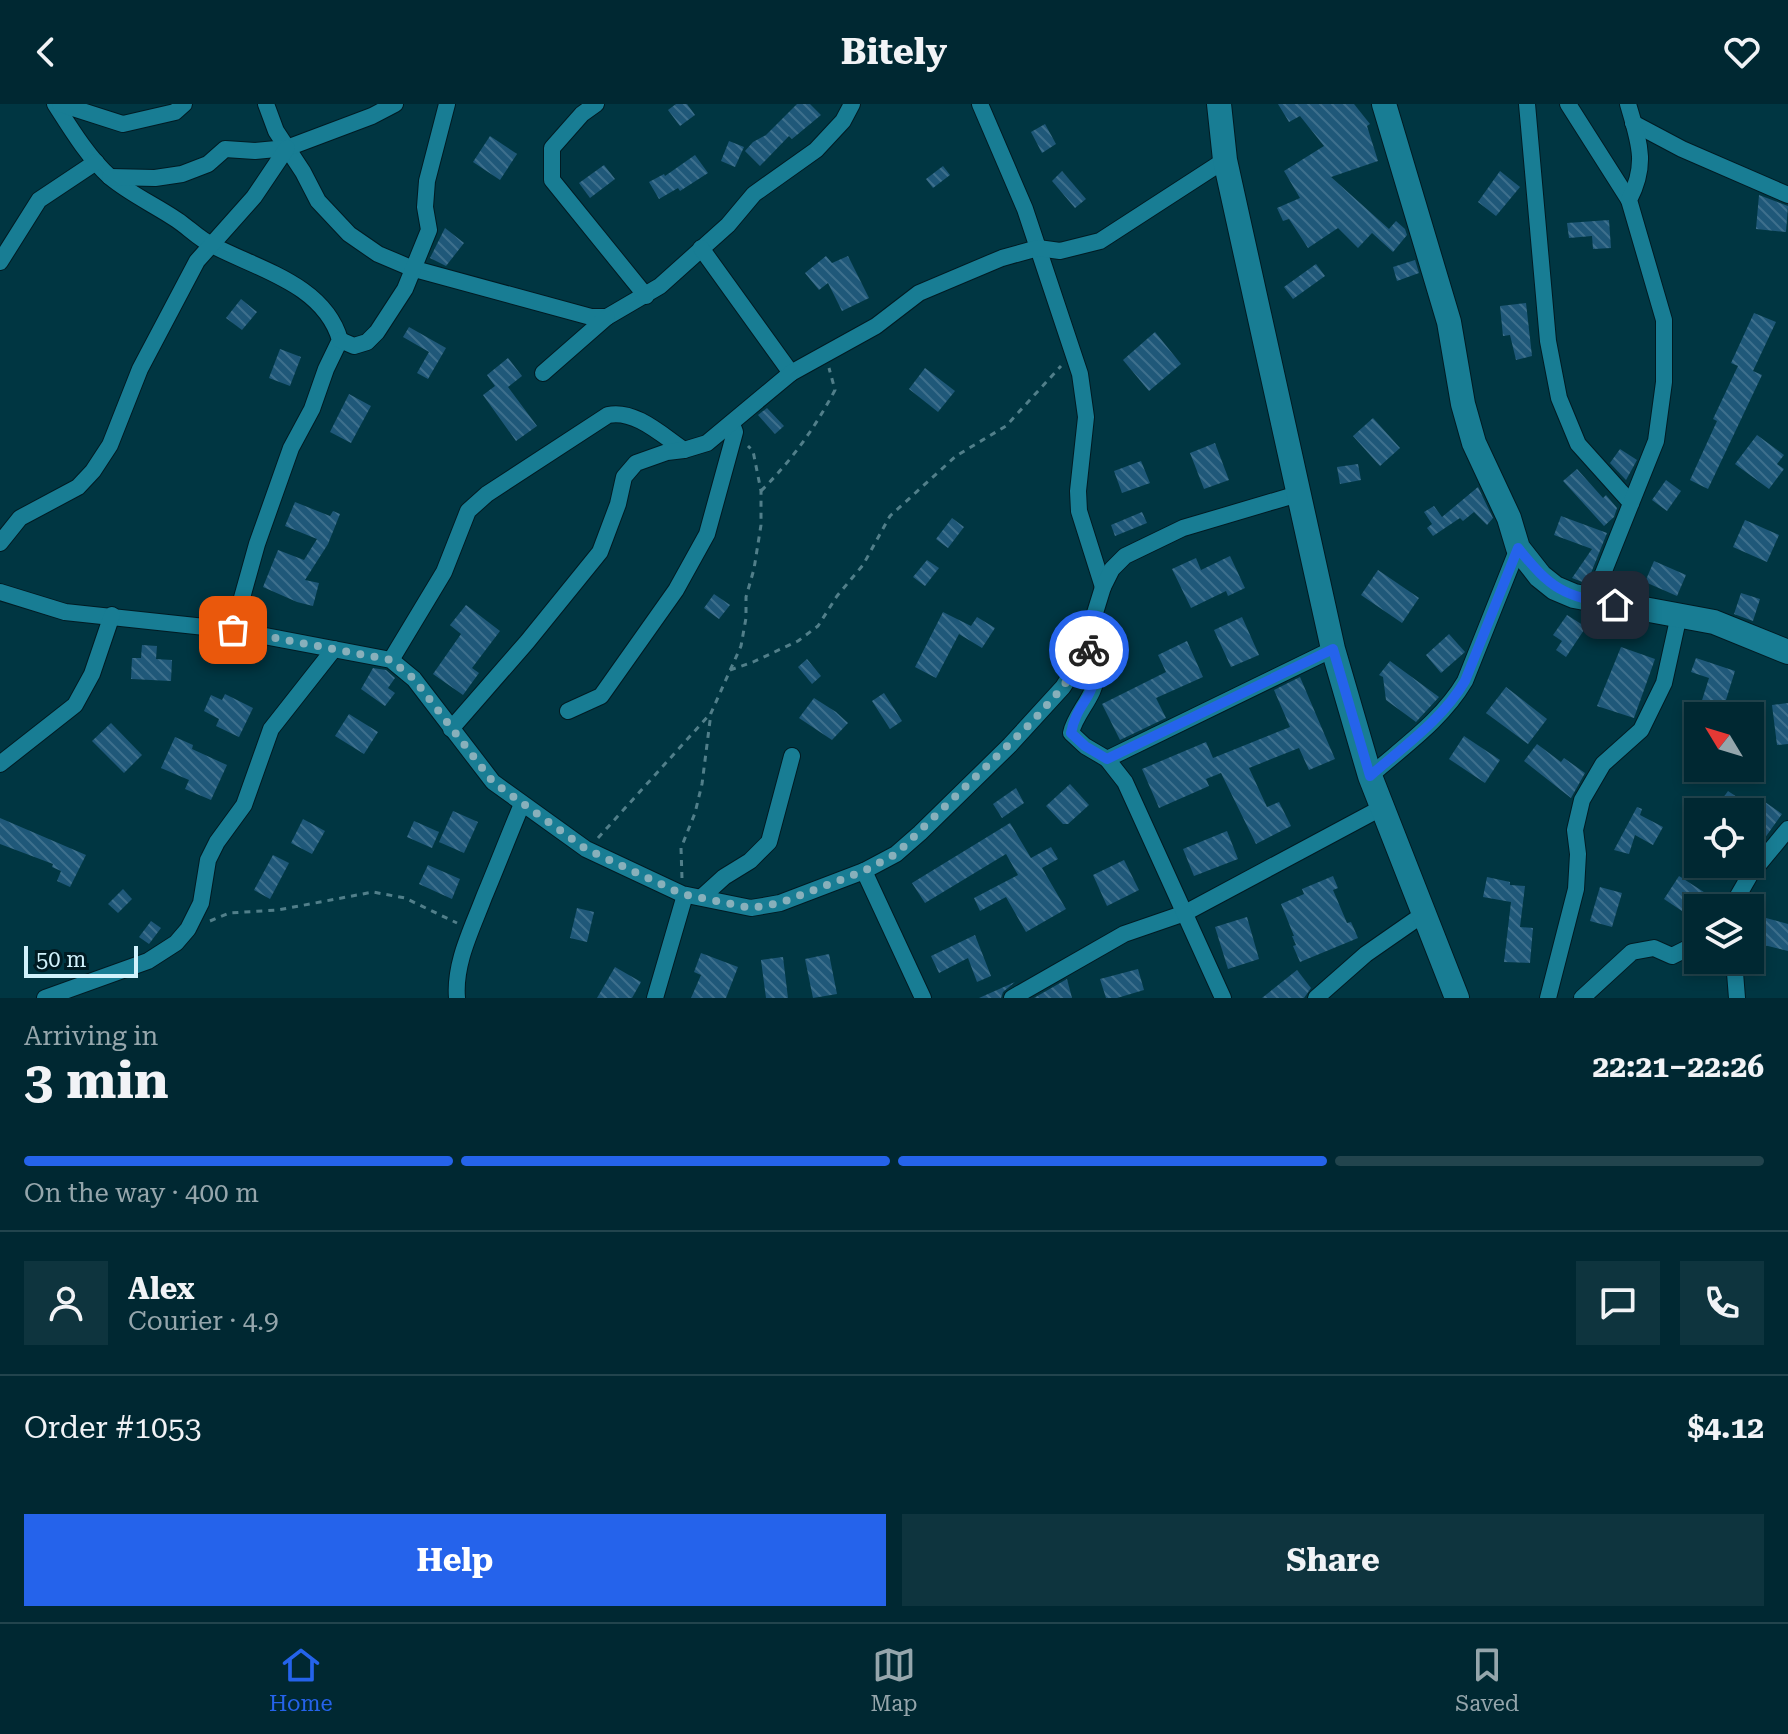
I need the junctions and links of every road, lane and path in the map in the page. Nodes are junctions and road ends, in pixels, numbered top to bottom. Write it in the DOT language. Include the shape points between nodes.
graph roads {
  1 [pos="58,104"];
  2 [pos="184,104"];
  3 [pos="266,104"];
  4 [pos="395,104"];
  5 [pos="447,104"];
  6 [pos="596,104"];
  7 [pos="852,104"];
  8 [pos="980,104"];
  9 [pos="1219,104"];
  10 [pos="1384,104"];
  11 [pos="1527,104"];
  12 [pos="1568,104"];
  13 [pos="1628,104"];
  14 [pos="1633,123"];
  15 [pos="287,148"];
  16 [pos="1225,160"];
  17 [pos="96,162"];
  18 [pos="110,177"];
  19 [pos="1788,195"];
  20 [pos="1629,200"];
  21 [pos="210,244"];
  22 [pos="701,248"];
  23 [pos="1038,248"];
  24 [pos="0,262"];
  25 [pos="411,268"];
  26 [pos="646,296"];
  27 [pos="607,317"];
  28 [pos="340,340"];
  29 [pos="1073,352"];
  30 [pos="825,354"];
  31 [pos="543,373"];
  32 [pos="791,373"];
  33 [pos="733,428"];
  34 [pos="684,450"];
  35 [pos="761,491"];
  36 [pos="1298,494"];
  37 [pos="1631,503"];
  38 [pos="0,543"];
  39 [pos="1518,548"];
  40 [pos="1103,587"];
  41 [pos="0,592"];
  42 [pos="1592,601"];
  43 [pos="112,615"];
  44 [pos="1679,615"];
  45 [pos="233,630"];
  46 [pos="1086,642"];
  47 [pos="334,649"];
  48 [pos="1333,649"];
  49 [pos="1788,652"];
  50 [pos="391,660"];
  51 [pos="730,670"];
  52 [pos="568,711"];
  53 [pos="711,713"];
  54 [pos="451,729"];
  55 [pos="792,756"];
  56 [pos="1107,759"];
  57 [pos="0,764"];
  58 [pos="1370,776"];
  59 [pos="522,804"];
  60 [pos="1383,807"];
  61 [pos="1788,829"];
  62 [pos="586,849"];
  63 [pos="864,871"];
  64 [pos="1739,894"];
  65 [pos="690,895"];
  66 [pos="1185,913"];
  67 [pos="1425,913"];
  68 [pos="188,929"];
  69 [pos="471,929"];
  70 [pos="1684,950"];
  71 [pos="1735,974"];
  72 [pos="45,998"];
  73 [pos="457,998"];
  74 [pos="655,998"];
  75 [pos="923,998"];
  76 [pos="1012,998"];
  77 [pos="1223,998"];
  78 [pos="1316,998"];
  79 [pos="1457,998"];
  80 [pos="1548,998"];
  81 [pos="1582,998"];
  82 [pos="1737,998"];
  1 -- 2 [label="street" via="123,124 175,112"];
  1 -- 17 [label="street"];
  3 -- 15 [label="street"];
  4 -- 15 [label="street"];
  5 -- 25 [label="street" via="427,181 429,230"];
  6 -- 26 [label="street" via="552,148 552,180"];
  7 -- 22 [label="street" via="816,150 754,194"];
  8 -- 23 [label="street"];
  9 -- 16 [label="street"];
  10 -- 39 [label="street" via="1449,322 1474,443"];
  11 -- 37 [label="street" via="1548,341 1559,398 1578,444"];
  12 -- 20 [label="street"];
  13 -- 14 [label="street"];
  14 -- 19 [label="street"];
  14 -- 20 [label="street" via="1640,179"];
  15 -- 18 [label="street" via="225,149 208,164 182,174"];
  15 -- 21 [label="street" via="254,197"];
  15 -- 25 [label="street" via="337,223 378,254"];
  16 -- 23 [label="street" via="1100,241 1060,251"];
  16 -- 36 [label="street"];
  17 -- 18 [label="street"];
  17 -- 24 [label="street" via="39,200"];
  18 -- 21 [label="street"];
  20 -- 37 [label="street" via="1664,320 1664,382 1656,441"];
  21 -- 28 [label="street" via="294,285 328,313"];
  21 -- 38 [label="street" via="140,369 110,445 93,471 78,487 20,518"];
  22 -- 26 [label="street"];
  22 -- 32 [label="street"];
  23 -- 29 [label="street"];
  23 -- 30 [label="street" via="919,293 876,326"];
  25 -- 27 [label="street" via="569,312"];
  25 -- 28 [label="street" via="405,289 377,332 354,346"];
  26 -- 27 [label="street"];
  27 -- 31 [label="street"];
  28 -- 45 [label="street" via="285,463"];
  29 -- 40 [label="street" via="1086,402 1079,511"];
  29 -- 51 [label="path" via="1006,426 956,456 890,516 863,565 818,626 789,646"];
  30 -- 32 [label="street"];
  30 -- 35 [label="path" via="835,390 798,450"];
  32 -- 33 [label="street"];
  33 -- 34 [label="street"];
  33 -- 35 [label="path" via="753,451"];
  33 -- 52 [label="street" via="707,534 676,590 601,696"];
  34 -- 50 [label="street" via="626,415 608,415 487,494 468,511 444,572"];
  34 -- 54 [label="street" via="636,463 624,477 600,552"];
  35 -- 51 [label="path" via="746,618"];
  36 -- 40 [label="street" via="1183,528 1125,556"];
  36 -- 48 [label="street"];
  37 -- 42 [label="street"];
  39 -- 42 [label="street" via="1555,588"];
  39 -- 58 [label="street" via="1454,700"];
  40 -- 46 [label="street"];
  41 -- 43 [label="street" via="65,612"];
  42 -- 44 [label="street"];
  43 -- 45 [label="street"];
  43 -- 57 [label="street" via="75,705"];
  44 -- 49 [label="street" via="1714,622"];
  44 -- 80 [label="street" via="1664,683 1641,730 1603,764 1582,800 1575,830 1576,889"];
  45 -- 47 [label="street"];
  46 -- 56 [label="street" via="1096,672 1094,686 1071,733"];
  46 -- 63 [label="street" via="1063,687 1010,745 896,854"];
  47 -- 50 [label="street"];
  47 -- 68 [label="street" via="264,741 244,805 208,860 201,903"];
  48 -- 56 [label="street"];
  48 -- 58 [label="street"];
  50 -- 54 [label="street" via="414,679"];
  51 -- 53 [label="path"];
  53 -- 62 [label="path"];
  53 -- 65 [label="path" via="702,784 681,848"];
  54 -- 59 [label="street" via="493,782"];
  55 -- 65 [label="street" via="769,842 750,861"];
  56 -- 66 [label="street" via="1125,782"];
  58 -- 60 [label="street"];
  59 -- 62 [label="street"];
  59 -- 69 [label="street"];
  60 -- 66 [label="street"];
  60 -- 67 [label="street"];
  61 -- 64 [label="street"];
  62 -- 65 [label="street"];
  63 -- 65 [label="street" via="780,903 751,908"];
  63 -- 75 [label="street"];
  65 -- 74 [label="street"];
  66 -- 76 [label="street" via="1124,934"];
  66 -- 77 [label="street"];
  67 -- 78 [label="street"];
  67 -- 79 [label="street"];
  68 -- 69 [label="path" via="229,913 278,910 373,892 405,898"];
  68 -- 72 [label="street" via="148,961"];
  69 -- 73 [label="street"];
  70 -- 81 [label="street" via="1672,956 1654,948 1632,952"];
  71 -- 82 [label="street"];
}
